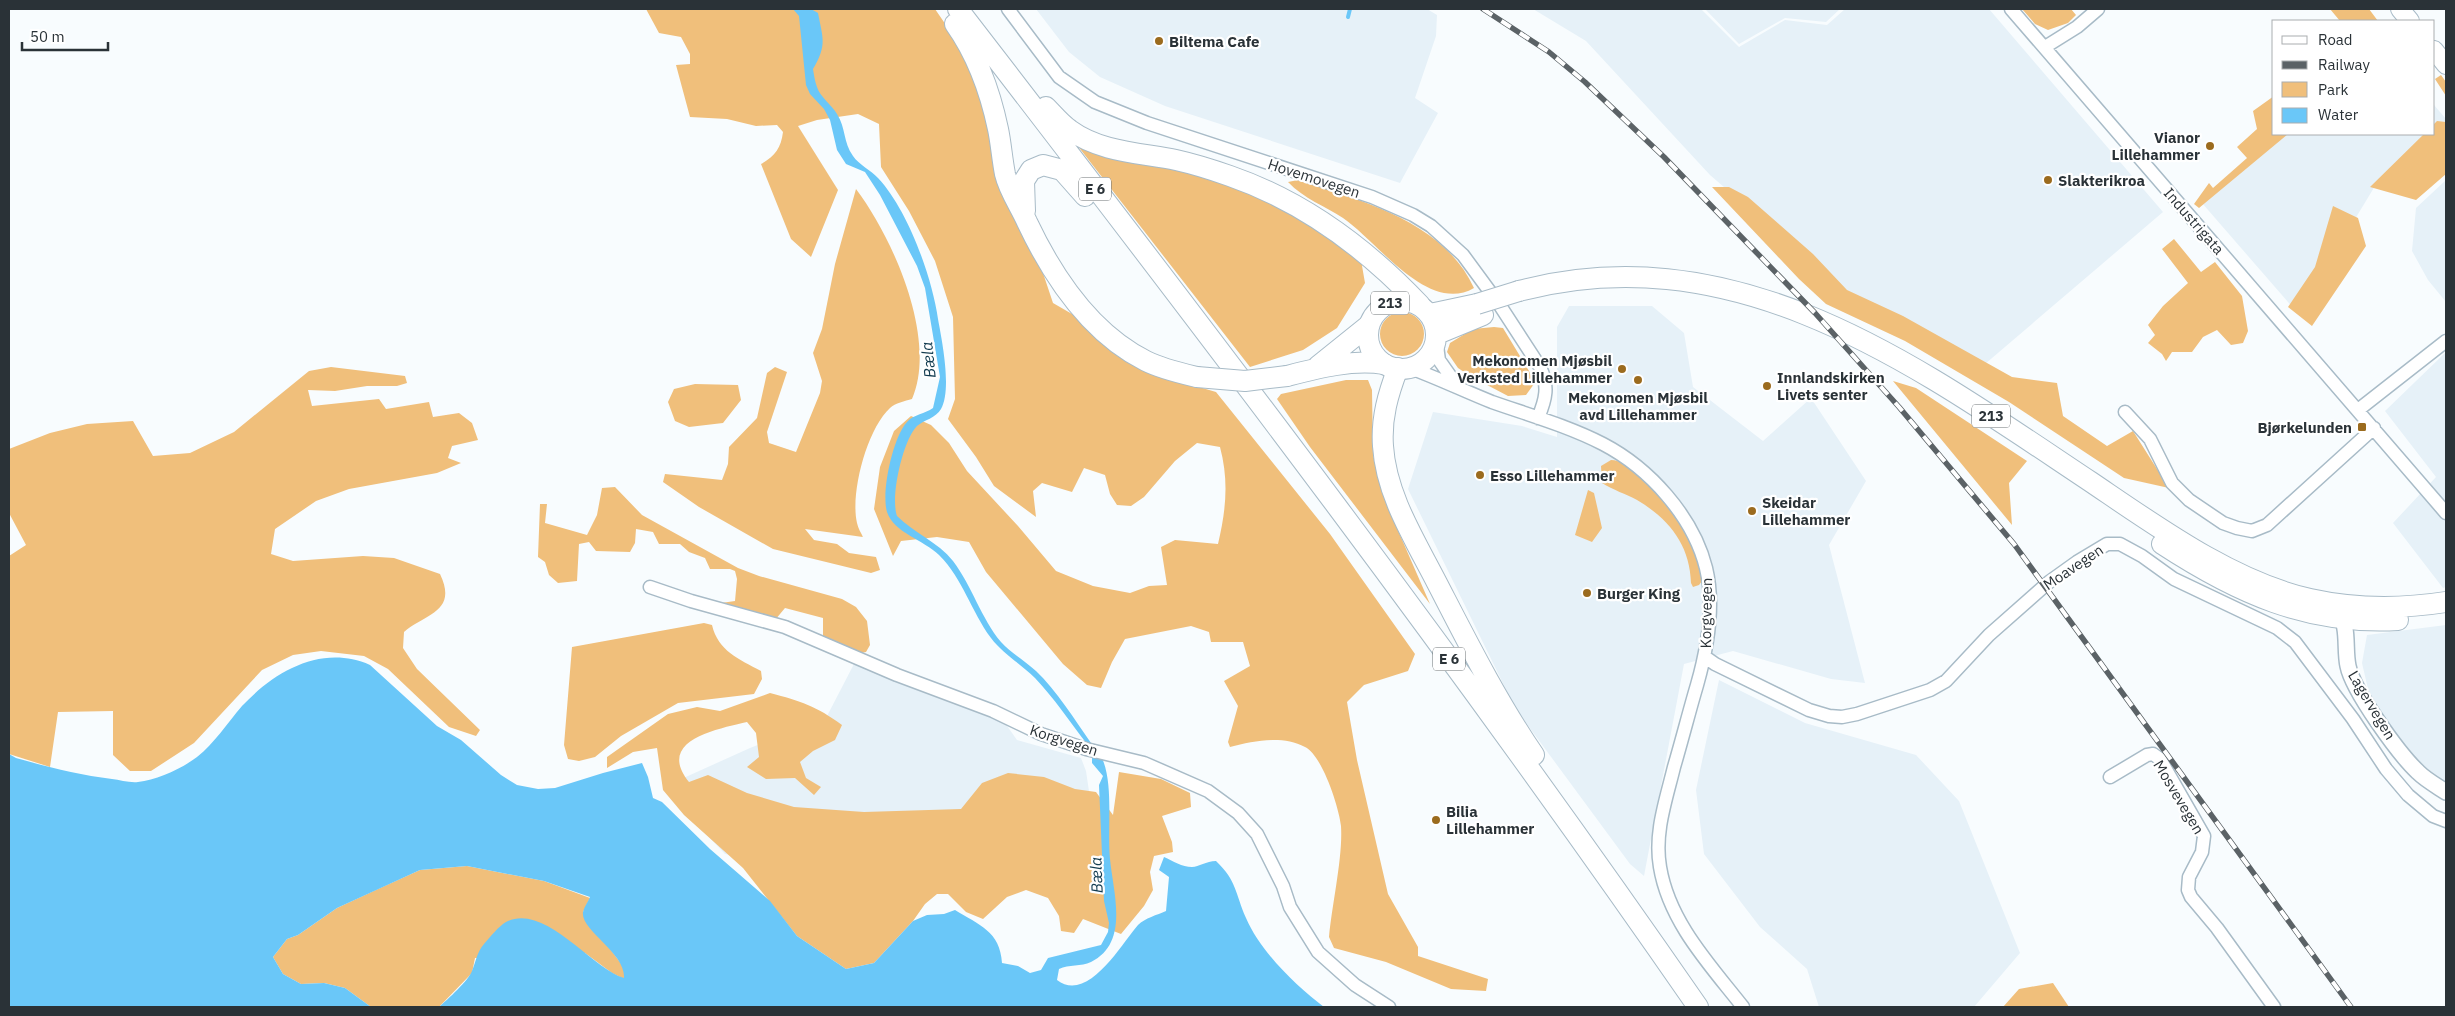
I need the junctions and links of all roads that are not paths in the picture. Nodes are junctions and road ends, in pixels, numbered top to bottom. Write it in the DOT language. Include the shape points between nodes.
graph roads {
  1 [pos="944,9"];
  2 [pos="958,9"];
  3 [pos="968,9"];
  4 [pos="1008,9"];
  5 [pos="2011,9"];
  6 [pos="2098,9"];
  7 [pos="2400,9"];
  8 [pos="2409,20"];
  9 [pos="2045,47"];
  10 [pos="2435,51"];
  11 [pos="2446,66"];
  12 [pos="1026,220"];
  13 [pos="1425,309"];
  14 [pos="1480,309"];
  15 [pos="1369,326"];
  16 [pos="1436,336"];
  17 [pos="2446,341"];
  18 [pos="1397,367"];
  19 [pos="1233,368"];
  20 [pos="1315,368"];
  21 [pos="1458,387"];
  22 [pos="2358,410"];
  23 [pos="2125,412"];
  24 [pos="1538,418"];
  25 [pos="2374,428"];
  26 [pos="2446,513"];
  27 [pos="650,586"];
  28 [pos="2446,602"];
  29 [pos="2325,609"];
  30 [pos="2446,614"];
  31 [pos="2348,620"];
  32 [pos="1705,657"];
  33 [pos="2348,666"];
  34 [pos="2110,777"];
  35 [pos="2446,792"];
  36 [pos="2446,821"];
  37 [pos="1660,954"];
  38 [pos="1389,1007"];
  39 [pos="1698,1007"];
  40 [pos="1743,1007"];
  41 [pos="2274,1007"];
  1 -- 12 [label="main road" via="973,52 982,75 994,115 1005,174"];
  2 -- 19 [label="main road, E 6"];
  3 -- 13 [label="main road" via="1043,104 1071,131 1102,145 1204,167 1290,202 1345,236"];
  4 -- 24 [label="street, Hovemovegen" via="1059,77 1096,102 1147,123 1372,196 1413,215 1446,238 1478,275 1540,367 1546,383 1546,395"];
  5 -- 9 [label="street, Industrigata"];
  6 -- 9 [label="street"];
  7 -- 8 [label="main road"];
  9 -- 22 [label="street, Industrigata"];
  10 -- 11 [label="main road"];
  12 -- 19 [label="main road" via="1022,197 1026,176 1043,165 1062,170 1108,223 1187,328 1208,351"];
  12 -- 20 [label="main road, bridge" via="1051,269 1076,302 1106,334 1147,361 1197,377 1245,381 1287,376"];
  13 -- 14 [label="main road, 213"];
  13 -- 15 [label="main road, 213" via="1407,300 1393,302 1376,313"];
  13 -- 16 [label="main road, 213" via="1435,325"];
  14 -- 16 [label="main road, 213"];
  14 -- 29 [label="main road, 213" via="1521,297 1588,289 1652,287 1716,297 1798,323 1910,376 2217,577 2276,604"];
  15 -- 18 [label="main road, 213" via="1369,344 1375,355"];
  15 -- 20 [label="main road"];
  16 -- 18 [label="main road" via="1428,358"];
  16 -- 21 [label="street" via="1439,360"];
  17 -- 22 [label="street"];
  18 -- 20 [label="main road" via="1360,362"];
  18 -- 21 [label="street, Korgvegen"];
  18 -- 37 [label="main road" via="1386,403 1383,446 1392,489 1408,526 1497,696 1543,769 1641,910 1656,937"];
  19 -- 37 [label="main road, E 6" via="1457,670"];
  21 -- 24 [label="street, Korgvegen"];
  22 -- 25 [label="street, Industrigata"];
  23 -- 25 [label="street" via="2150,439 2161,466 2178,491 2223,524 2252,531 2267,525"];
  24 -- 32 [label="street, Korgvegen" via="1604,444 1632,462 1678,511 1689,527 1706,569 1708,622"];
  25 -- 26 [label="street, Industrigata"];
  27 -- 38 [label="street, Korgvegen" via="800,633 897,675 993,711 1041,734 1163,770 1208,791 1238,813 1257,834 1290,907 1318,952 1355,985"];
  28 -- 29 [label="main road, 213"];
  29 -- 31 [label="main road, 213"];
  29 -- 33 [label="street"];
  30 -- 31 [label="main road, 213" via="2407,620"];
  31 -- 33 [label="street, Lagervegen"];
  32 -- 36 [label="street, Moavegen" via="1810,710 1829,716 1857,714 1921,693 1946,681 1989,635 2043,588 2107,544 2120,544 2174,579 2277,628 2296,642 2386,769 2408,795 2433,816"];
  32 -- 40 [label="street, Korgvegen" via="1661,817 1658,852 1673,911 1698,950"];
  33 -- 35 [label="street, Lagervegen" via="2361,693 2393,742 2418,772"];
  34 -- 41 [label="street, Mosvevegen" via="2147,755 2153,754 2160,759 2204,836 2202,852 2188,877 2191,897"];
  37 -- 39 [label="main road, E 6"];
}
